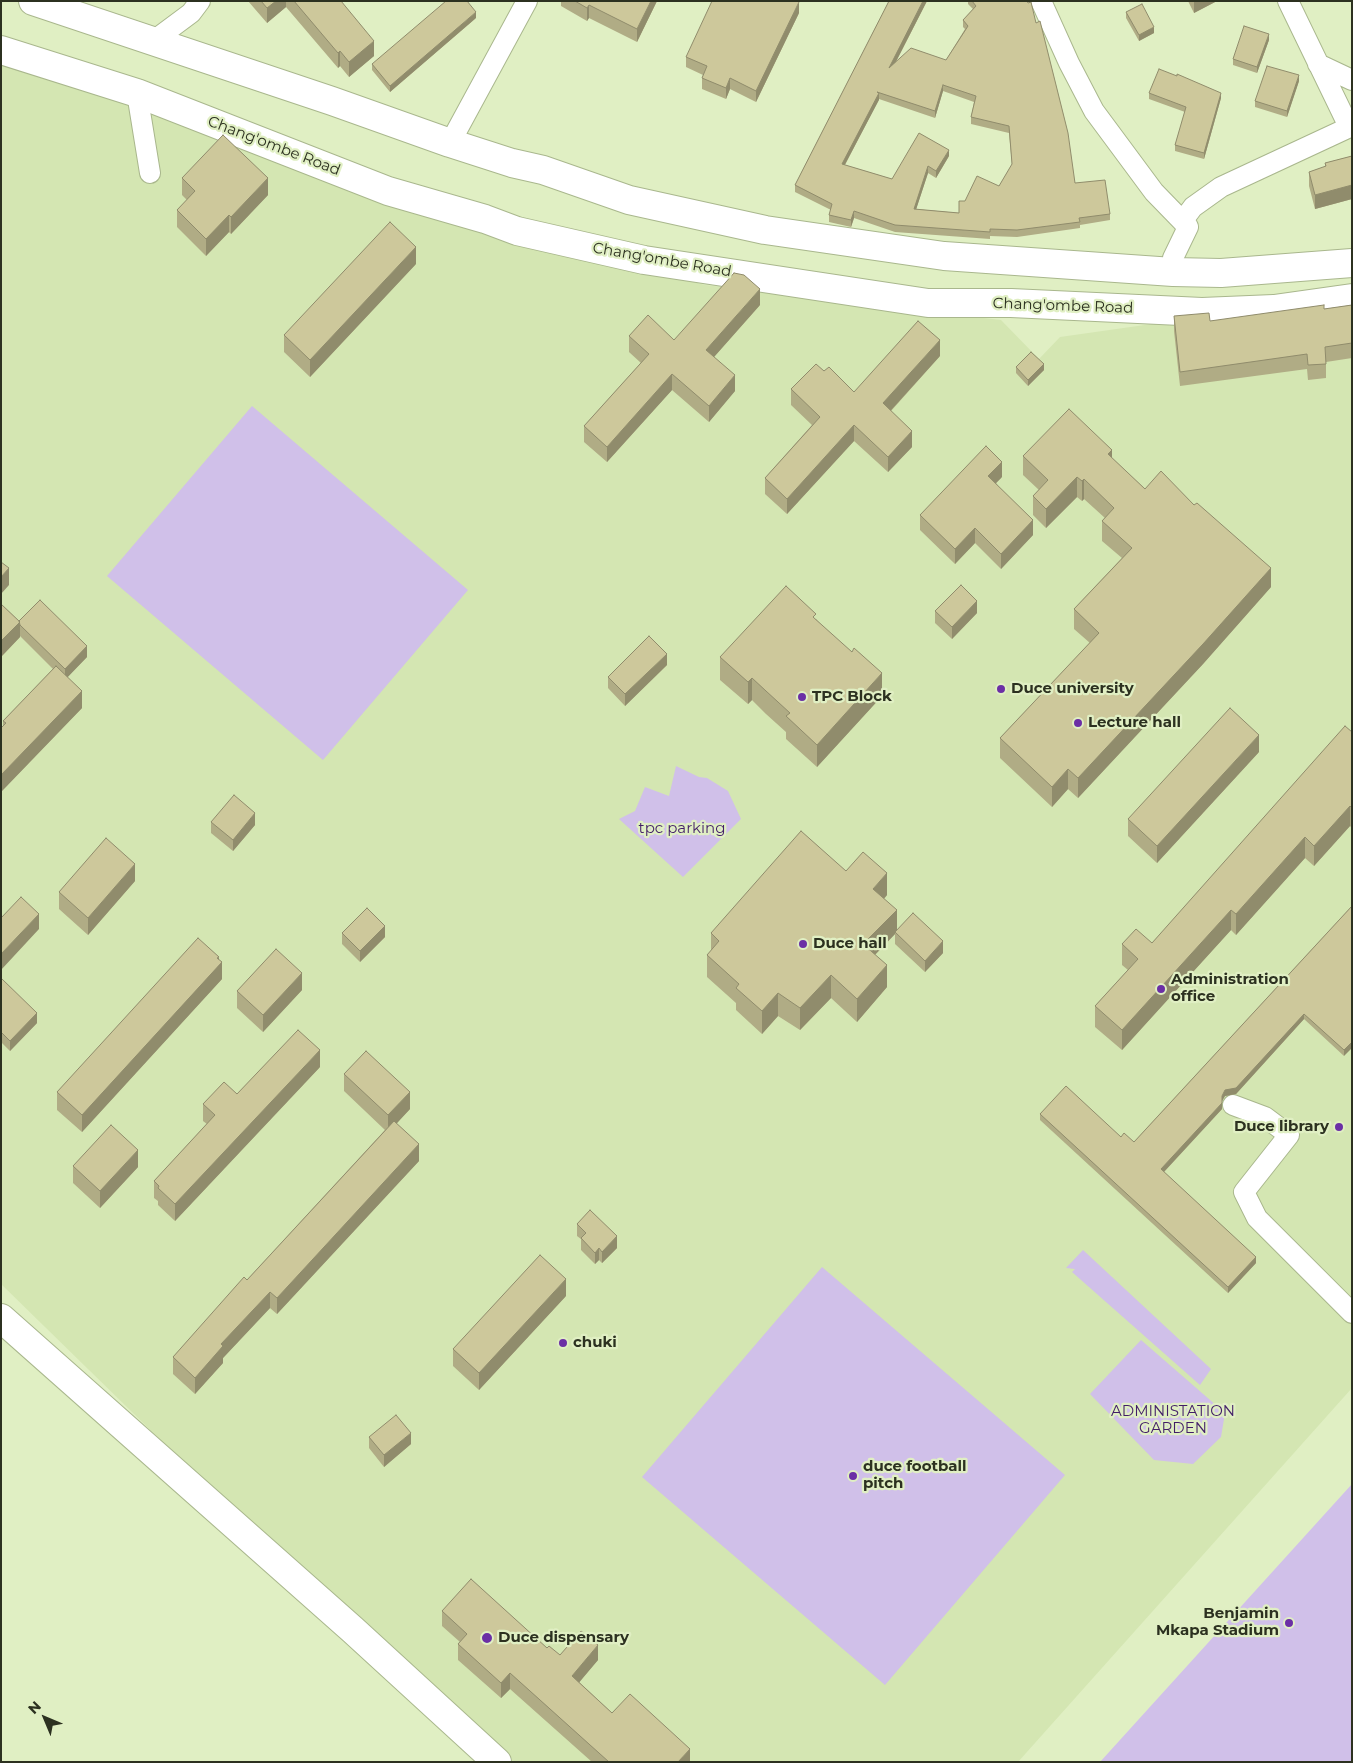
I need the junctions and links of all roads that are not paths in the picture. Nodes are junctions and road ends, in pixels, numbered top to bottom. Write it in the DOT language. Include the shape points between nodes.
graph roads {
  1 [pos="33,1"];
  2 [pos="200,1"];
  3 [pos="527,1"];
  4 [pos="1041,1"];
  5 [pos="1288,1"];
  6 [pos="152,42"];
  7 [pos="1,50"];
  8 [pos="1318,64"];
  9 [pos="1352,80"];
  10 [pos="137,93"];
  11 [pos="1350,126"];
  12 [pos="450,143"];
  13 [pos="150,173"];
  14 [pos="1188,227"];
  15 [pos="1352,263"];
  16 [pos="1172,272"];
  17 [pos="1352,298"];
  18 [pos="1233,1105"];
  19 [pos="1352,1313"];
  20 [pos="1,1318"];
  21 [pos="489,1759"];
  1 -- 6 [label="main road"];
  2 -- 6 [label="street" via="191,13"];
  3 -- 12 [label="street"];
  4 -- 14 [label="street" via="1094,110 1154,192"];
  5 -- 8 [label="street"];
  6 -- 12 [label="main road"];
  7 -- 10 [label="main road, Chang'ombe Road"];
  8 -- 9 [label="street"];
  8 -- 11 [label="street"];
  10 -- 13 [label="street"];
  10 -- 17 [label="main road, Chang'ombe Road" via="388,191 517,231 644,260 928,303 1202,312 1274,309"];
  11 -- 14 [label="street" via="1221,187 1193,207 1184,219"];
  12 -- 16 [label="main road" via="629,200 765,230 944,256"];
  14 -- 16 [label="street" via="1173,258"];
  15 -- 16 [label="main road" via="1221,273"];
  18 -- 19 [label="street" via="1265,1117 1289,1136 1244,1192 1257,1218"];
  20 -- 21 [label="main road" via="353,1630"];
}
